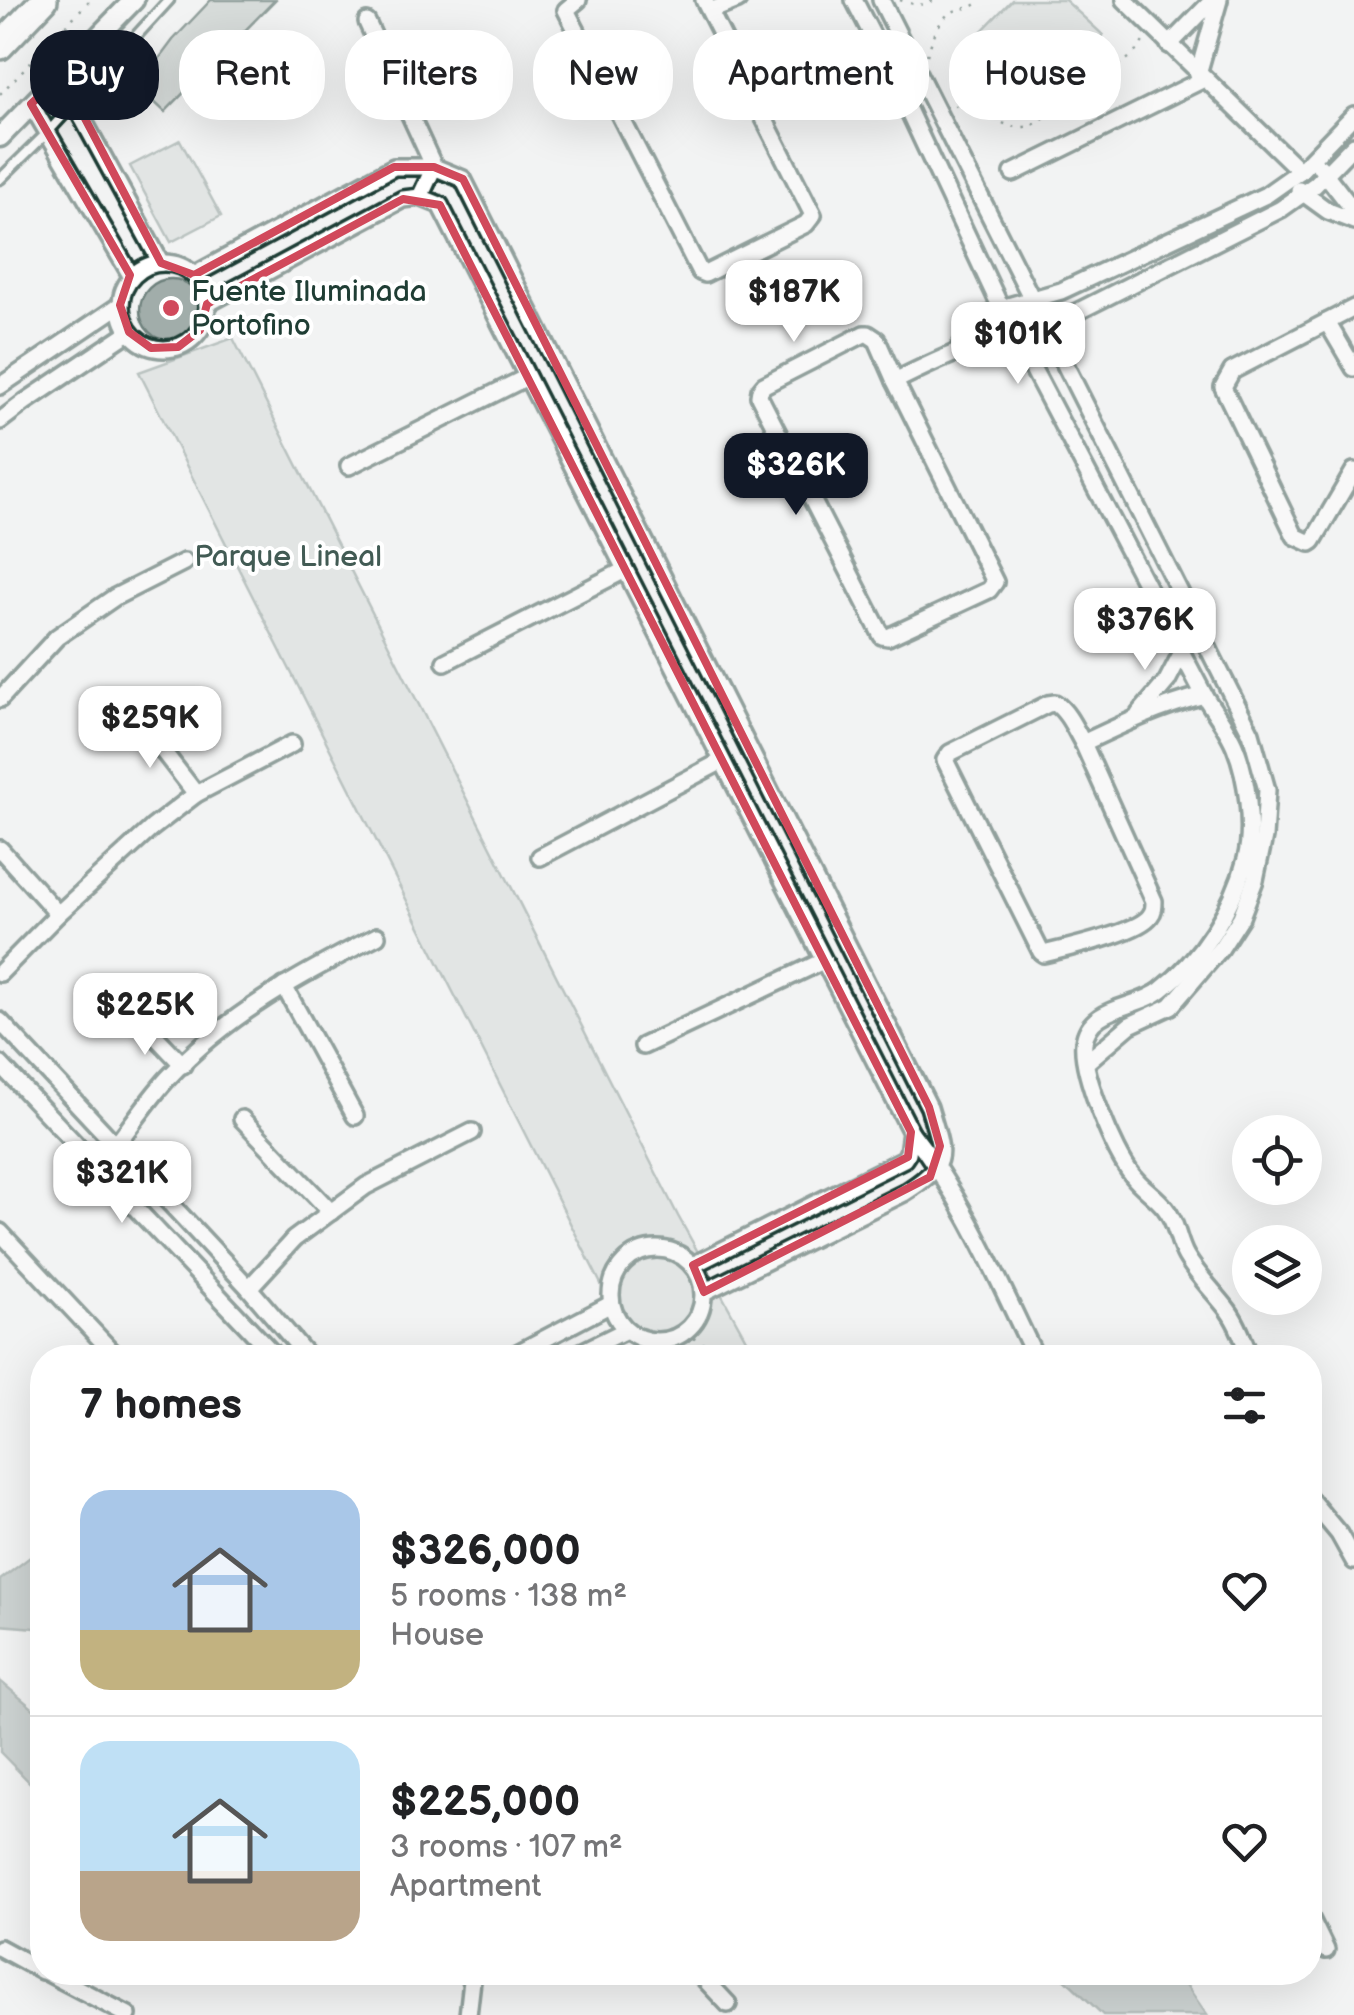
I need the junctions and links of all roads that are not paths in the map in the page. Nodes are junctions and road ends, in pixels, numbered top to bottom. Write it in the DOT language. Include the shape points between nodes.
graph roads {
  1 [pos="44,0"];
  2 [pos="134,0"];
  3 [pos="168,0"];
  4 [pos="578,0"];
  5 [pos="738,0"];
  6 [pos="854,0"];
  7 [pos="881,0"];
  8 [pos="1124,0"];
  9 [pos="1216,0"];
  10 [pos="707,6"];
  11 [pos="367,22"];
  12 [pos="105,30"];
  13 [pos="141,30"];
  14 [pos="1170,45"];
  15 [pos="0,46"];
  16 [pos="1201,76"];
  17 [pos="30,105"];
  18 [pos="1354,115"];
  19 [pos="41,120"];
  20 [pos="59,120"];
  21 [pos="83,120"];
  22 [pos="48,132"];
  23 [pos="0,137"];
  24 [pos="94,139"];
  25 [pos="1354,145"];
  26 [pos="64,158"];
  27 [pos="434,167"];
  28 [pos="1300,170"];
  29 [pos="1013,172"];
  30 [pos="1326,174"];
  31 [pos="0,178"];
  32 [pos="1304,194"];
  33 [pos="126,198"];
  34 [pos="420,198"];
  35 [pos="1354,212"];
  36 [pos="96,214"];
  37 [pos="1354,221"];
  38 [pos="162,263"];
  39 [pos="194,275"];
  40 [pos="132,277"];
  41 [pos="1032,298"];
  42 [pos="207,304"];
  43 [pos="120,305"];
  44 [pos="1002,308"];
  45 [pos="1354,308"];
  46 [pos="1327,322"];
  47 [pos="1045,328"];
  48 [pos="129,332"];
  49 [pos="1014,332"];
  50 [pos="958,350"];
  51 [pos="1354,368"];
  52 [pos="527,378"];
  53 [pos="895,381"];
  54 [pos="0,386"];
  55 [pos="0,421"];
  56 [pos="350,466"];
  57 [pos="1354,472"];
  58 [pos="184,562"];
  59 [pos="624,570"];
  60 [pos="1168,571"];
  61 [pos="1146,582"];
  62 [pos="1182,652"];
  63 [pos="701,654"];
  64 [pos="445,662"];
  65 [pos="674,666"];
  66 [pos="1204,695"];
  67 [pos="0,699"];
  68 [pos="1136,716"];
  69 [pos="139,720"];
  70 [pos="1251,733"];
  71 [pos="1083,743"];
  72 [pos="292,744"];
  73 [pos="1234,746"];
  74 [pos="722,761"];
  75 [pos="196,794"];
  76 [pos="0,849"];
  77 [pos="540,857"];
  78 [pos="58,914"];
  79 [pos="377,936"];
  80 [pos="823,961"];
  81 [pos="0,973"];
  82 [pos="284,986"];
  83 [pos="1151,996"];
  84 [pos="1168,1008"];
  85 [pos="1108,1012"];
  86 [pos="139,1019"];
  87 [pos="0,1021"];
  88 [pos="1119,1033"];
  89 [pos="643,1046"];
  90 [pos="1088,1061"];
  91 [pos="0,1064"];
  92 [pos="183,1064"];
  93 [pos="45,1070"];
  94 [pos="24,1090"];
  95 [pos="355,1116"];
  96 [pos="242,1120"];
  97 [pos="472,1132"];
  98 [pos="911,1132"];
  99 [pos="116,1146"];
  100 [pos="937,1165"];
  101 [pos="331,1212"];
  102 [pos="0,1232"];
  103 [pos="693,1265"];
  104 [pos="249,1288"];
  105 [pos="704,1292"];
  106 [pos="611,1304"];
  107 [pos="626,1330"];
  108 [pos="106,1345"];
  109 [pos="264,1345"];
  110 [pos="297,1345"];
  111 [pos="533,1345"];
  112 [pos="595,1345"];
  113 [pos="1030,1345"];
  114 [pos="1244,1345"];
  115 [pos="1322,1513"];
  116 [pos="1354,1561"];
  117 [pos="1322,1942"];
  118 [pos="0,1948"];
  119 [pos="1326,1950"];
  120 [pos="30,1964"];
  121 [pos="69,1985"];
  122 [pos="471,1985"];
  123 [pos="710,1985"];
  124 [pos="728,2004"];
  125 [pos="128,2015"];
  126 [pos="468,2015"];
  1 -- 15 [label="highway"];
  2 -- 12 [label="street"];
  3 -- 13 [label="lane"];
  4 -- 10 [label="street" via="566,10 705,274 813,215"];
  5 -- 10 [label="street"];
  6 -- 44 [label="street"];
  7 -- 41 [label="street"];
  8 -- 14 [label="street"];
  9 -- 14 [label="street"];
  9 -- 16 [label="street"];
  11 -- 27 [label="street"];
  14 -- 16 [label="street"];
  16 -- 28 [label="street"];
  16 -- 29 [label="street"];
  17 -- 23 [label="street"];
  18 -- 28 [label="street"];
  19 -- 22 [label="street"];
  20 -- 22 [label="lane"];
  21 -- 24 [label="street"];
  22 -- 26 [label="street"];
  22 -- 31 [label="lane"];
  24 -- 26 [label="street"];
  24 -- 33 [label="street"];
  25 -- 30 [label="street"];
  26 -- 36 [label="street"];
  27 -- 34 [label="street"];
  27 -- 39 [label="street" via="394,167"];
  27 -- 63 [label="street" via="463,180"];
  28 -- 30 [label="street"];
  28 -- 32 [label="street"];
  28 -- 41 [label="street" via="1266,195 1061,291"];
  30 -- 32 [label="street"];
  30 -- 35 [label="street"];
  32 -- 37 [label="street"];
  32 -- 47 [label="street"];
  33 -- 36 [label="street"];
  33 -- 38 [label="street"];
  34 -- 42 [label="street" via="403,198"];
  34 -- 52 [label="street" via="440,205"];
  36 -- 40 [label="street"];
  38 -- 39 [label="street"];
  38 -- 40 [label="street"];
  39 -- 42 [label="street"];
  40 -- 43 [label="street"];
  41 -- 44 [label="street"];
  41 -- 47 [label="street"];
  42 -- 48 [label="street" via="200,330 178,347 151,348"];
  43 -- 48 [label="street"];
  43 -- 54 [label="street"];
  44 -- 49 [label="street"];
  44 -- 50 [label="street" via="976,322"];
  45 -- 46 [label="street"];
  46 -- 51 [label="street"];
  46 -- 57 [label="street" via="1232,371 1223,388 1296,536 1313,541"];
  47 -- 49 [label="street"];
  47 -- 60 [label="street"];
  48 -- 55 [label="street"];
  49 -- 50 [label="street"];
  49 -- 61 [label="street"];
  50 -- 53 [label="street"];
  52 -- 56 [label="street"];
  52 -- 59 [label="street"];
  53 -- 53 [label="street" via="877,340 864,334 764,386 758,396 885,637 995,582"];
  58 -- 67 [label="street" via="57,637"];
  59 -- 64 [label="street"];
  59 -- 65 [label="street"];
  60 -- 61 [label="street"];
  60 -- 70 [label="street"];
  61 -- 62 [label="street"];
  62 -- 66 [label="street"];
  62 -- 68 [label="street"];
  63 -- 65 [label="street"];
  63 -- 100 [label="street" via="929,1106 940,1146"];
  65 -- 74 [label="street"];
  66 -- 68 [label="street"];
  66 -- 73 [label="street"];
  68 -- 71 [label="street"];
  69 -- 75 [label="street"];
  70 -- 73 [label="street"];
  70 -- 84 [label="street" via="1267,790 1255,880 1221,948"];
  71 -- 71 [label="street" via="1052,703 945,760 1044,954 1135,928 1154,906"];
  72 -- 75 [label="street"];
  73 -- 83 [label="street" via="1250,828 1246,858 1218,925 1193,960"];
  74 -- 77 [label="street"];
  74 -- 80 [label="street"];
  75 -- 78 [label="street"];
  76 -- 78 [label="street"];
  78 -- 81 [label="street"];
  79 -- 82 [label="street"];
  80 -- 89 [label="street"];
  80 -- 98 [label="street"];
  82 -- 92 [label="street"];
  82 -- 95 [label="street"];
  83 -- 84 [label="street"];
  83 -- 85 [label="street"];
  84 -- 88 [label="street"];
  85 -- 88 [label="street"];
  85 -- 90 [label="street" via="1084,1039"];
  86 -- 92 [label="street"];
  87 -- 93 [label="street"];
  88 -- 90 [label="street"];
  90 -- 114 [label="street" via="1089,1081 1118,1152 1167,1210 1184,1252 1230,1313"];
  91 -- 94 [label="street"];
  92 -- 99 [label="street"];
  93 -- 94 [label="street"];
  93 -- 99 [label="street"];
  94 -- 109 [label="street"];
  96 -- 101 [label="street"];
  97 -- 101 [label="street" via="366,1186"];
  98 -- 100 [label="street"];
  98 -- 103 [label="street" via="904,1159"];
  99 -- 104 [label="street"];
  100 -- 105 [label="street" via="904,1193"];
  100 -- 113 [label="street"];
  101 -- 104 [label="street" via="294,1239"];
  102 -- 108 [label="street"];
  103 -- 105 [label="street"];
  103 -- 106 [label="street" via="667,1250 637,1253 611,1288"];
  104 -- 110 [label="street"];
  105 -- 107 [label="street" via="695,1322 680,1335 654,1342"];
  106 -- 107 [label="street"];
  106 -- 111 [label="street"];
  107 -- 112 [label="street"];
  115 -- 116 [label="street"];
  117 -- 119 [label="street"];
  118 -- 120 [label="street"];
  121 -- 125 [label="street"];
  122 -- 126 [label="street"];
  123 -- 124 [label="street"];
}
